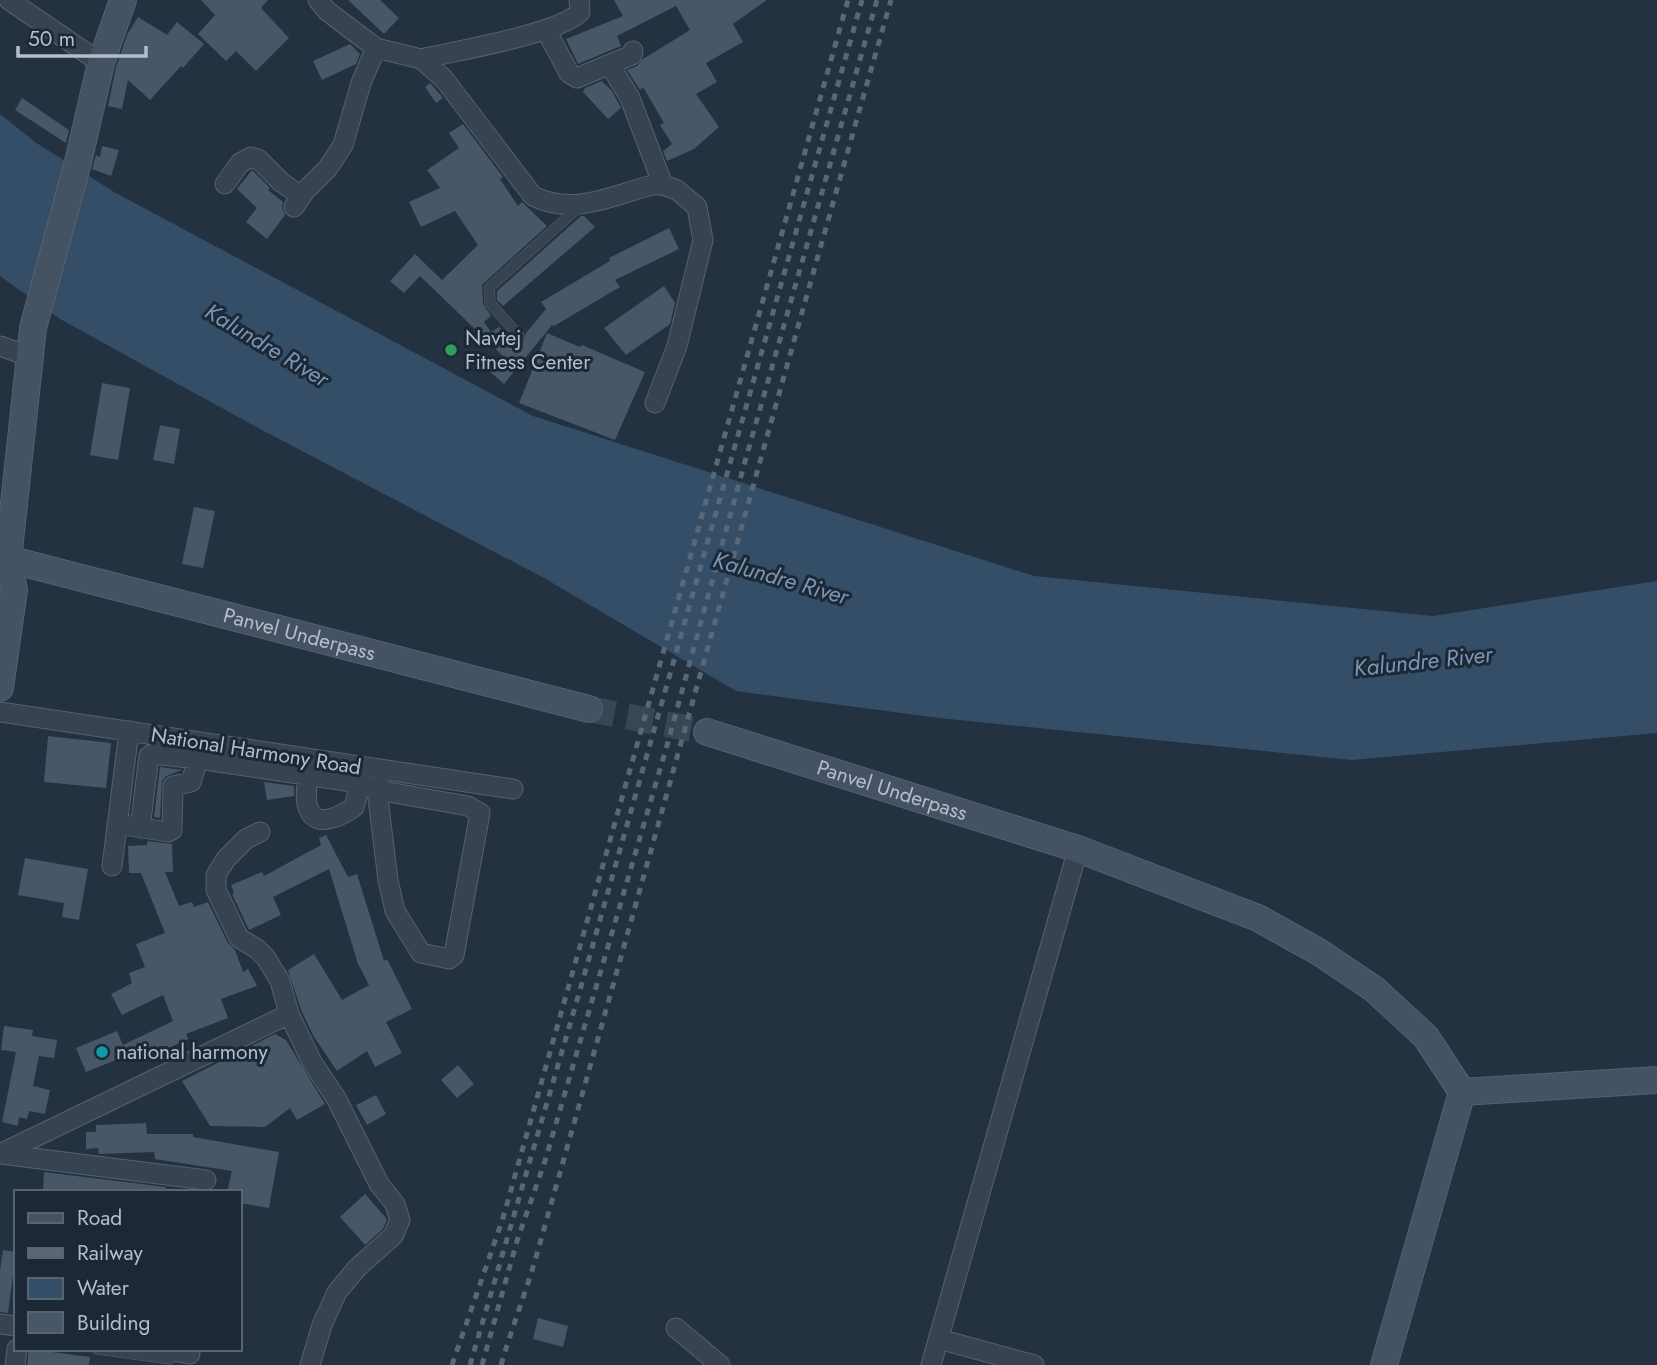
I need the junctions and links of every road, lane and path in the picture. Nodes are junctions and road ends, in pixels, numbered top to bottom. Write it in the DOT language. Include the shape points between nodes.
graph roads {
  1 [pos="9,0"];
  2 [pos="123,0"];
  3 [pos="318,0"];
  4 [pos="579,0"];
  5 [pos="546,30"];
  6 [pos="376,48"];
  7 [pos="633,51"];
  8 [pos="421,59"];
  9 [pos="101,63"];
  10 [pos="610,65"];
  11 [pos="225,184"];
  12 [pos="663,185"];
  13 [pos="580,206"];
  14 [pos="519,336"];
  15 [pos="0,346"];
  16 [pos="29,356"];
  17 [pos="655,403"];
  18 [pos="4,568"];
  19 [pos="0,688"];
  20 [pos="589,709"];
  21 [pos="0,712"];
  22 [pos="129,732"];
  23 [pos="707,732"];
  24 [pos="199,751"];
  25 [pos="380,769"];
  26 [pos="308,775"];
  27 [pos="472,783"];
  28 [pos="368,787"];
  29 [pos="513,789"];
  30 [pos="468,806"];
  31 [pos="117,824"];
  32 [pos="140,828"];
  33 [pos="260,832"];
  34 [pos="1078,849"];
  35 [pos="112,866"];
  36 [pos="289,1014"];
  37 [pos="1657,1080"];
  38 [pos="1462,1092"];
  39 [pos="0,1154"];
  40 [pos="206,1180"];
  41 [pos="676,1328"];
  42 [pos="939,1339"];
  43 [pos="117,1351"];
  44 [pos="167,1351"];
  45 [pos="189,1358"];
  46 [pos="310,1365"];
  47 [pos="720,1365"];
  48 [pos="931,1365"];
  49 [pos="1034,1365"];
  50 [pos="1384,1365"];
  1 -- 9 [label="street"];
  2 -- 9 [label="main road"];
  3 -- 6 [label="street"];
  4 -- 5 [label="street" via="580,12 574,18"];
  5 -- 8 [label="street"];
  5 -- 10 [label="street" via="569,73 577,78"];
  6 -- 8 [label="street"];
  6 -- 11 [label="street" via="343,145 297,202 251,157 240,163"];
  7 -- 10 [label="street"];
  8 -- 13 [label="street" via="444,79 533,196 548,203"];
  9 -- 16 [label="main road"];
  10 -- 12 [label="street" via="631,98"];
  12 -- 13 [label="street"];
  12 -- 17 [label="street" via="697,207 703,240 677,346"];
  13 -- 14 [label="lane" via="489,288 490,303"];
  15 -- 16 [label="street"];
  16 -- 18 [label="main road"];
  18 -- 19 [label="main road" via="14,590"];
  18 -- 20 [label="main road, Panvel Underpass"];
  21 -- 22 [label="street, National Harmony Road"];
  22 -- 24 [label="street, National Harmony Road"];
  22 -- 31 [label="street"];
  23 -- 34 [label="main road, Panvel Underpass"];
  24 -- 25 [label="street, National Harmony Road"];
  24 -- 26 [label="street"];
  24 -- 32 [label="street" via="149,756"];
  24 -- 32 [label="street" via="191,782 173,786 172,830"];
  25 -- 27 [label="street, National Harmony Road"];
  25 -- 28 [label="street"];
  26 -- 28 [label="street"];
  26 -- 28 [label="street" via="306,801 313,817 330,820 354,807"];
  27 -- 29 [label="street, National Harmony Road"];
  27 -- 30 [label="street"];
  28 -- 30 [label="street"];
  28 -- 30 [label="street" via="395,911 421,953 449,959 454,955 480,813"];
  31 -- 32 [label="street"];
  31 -- 35 [label="street"];
  33 -- 36 [label="street" via="226,859 216,875 216,890 239,938 267,958 280,981"];
  34 -- 38 [label="main road, Panvel Underpass" via="1258,918 1319,952 1374,989 1426,1037"];
  34 -- 42 [label="street"];
  36 -- 39 [label="street"];
  36 -- 46 [label="street" via="400,1220 393,1236 337,1292 321,1325"];
  37 -- 38 [label="main road"];
  38 -- 50 [label="main road"];
  39 -- 40 [label="street"];
  41 -- 47 [label="street"];
  42 -- 48 [label="street"];
  42 -- 49 [label="street"];
  43 -- 45 [label="lane"];
  44 -- 45 [label="street"];
}
